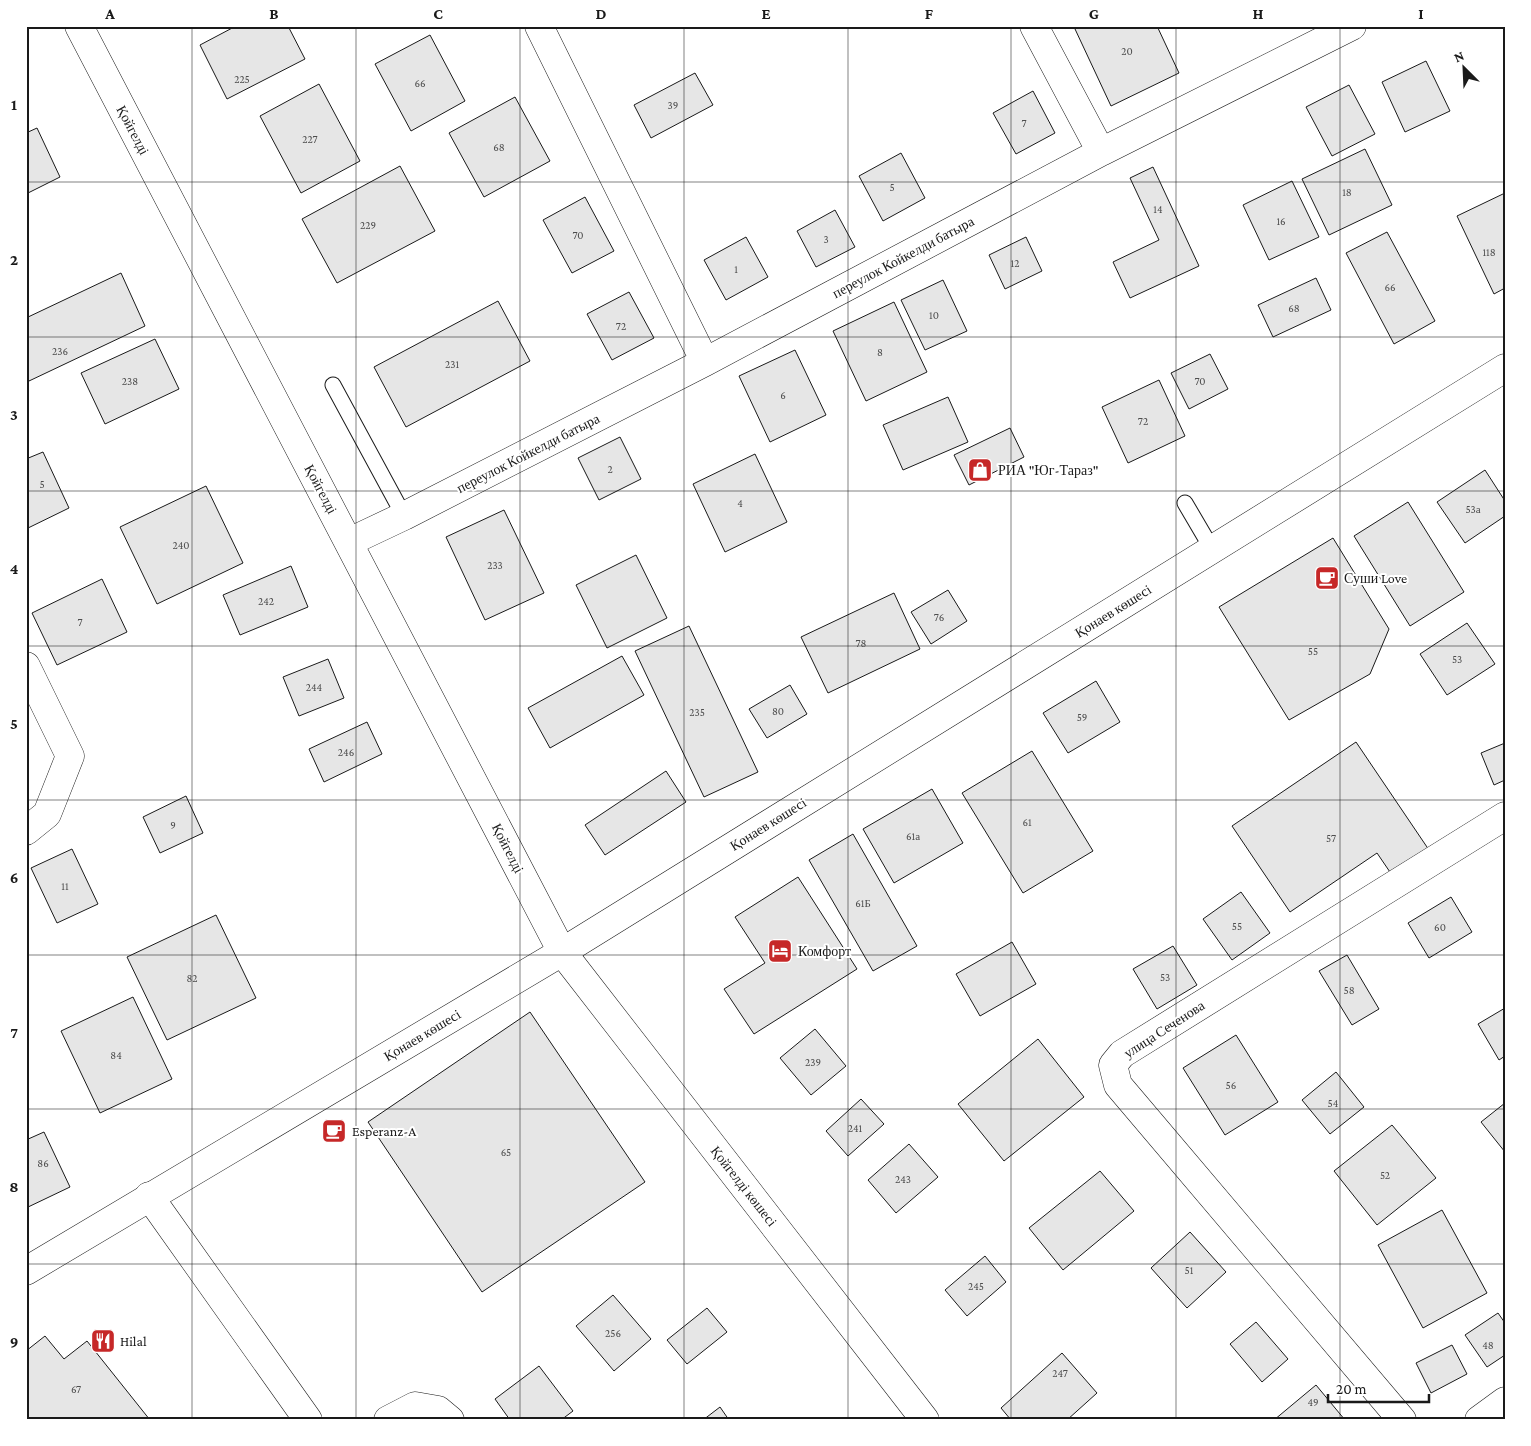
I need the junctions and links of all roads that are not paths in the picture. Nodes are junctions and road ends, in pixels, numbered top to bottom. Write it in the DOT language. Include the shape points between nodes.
graph roads {
  1 [pos="79,26"];
  2 [pos="539,26"];
  3 [pos="1034,26"];
  4 [pos="1352,26"];
  5 [pos="1101,152"];
  6 [pos="705,362"];
  7 [pos="1505,368"];
  8 [pos="333,385"];
  9 [pos="1185,503"];
  10 [pos="404,516"];
  11 [pos="349,542"];
  12 [pos="1212,549"];
  13 [pos="26,666"];
  14 [pos="1505,816"];
  15 [pos="26,830"];
  16 [pos="562,952"];
  17 [pos="149,1196"];
  18 [pos="26,1270"];
  19 [pos="1505,1401"];
  20 [pos="308,1420"];
  21 [pos="388,1420"];
  22 [pos="450,1420"];
  23 [pos="925,1420"];
  24 [pos="1402,1420"];
  25 [pos="1479,1420"];
  1 -- 11 [label="street, Қойгелді"];
  2 -- 6 [label="street"];
  3 -- 5 [label="street"];
  4 -- 5 [label="street, переулок Койкелди батыра"];
  5 -- 6 [label="street, переулок Койкелди батыра"];
  6 -- 10 [label="street, переулок Койкелди батыра"];
  7 -- 12 [label="street, Қонаев көшесі"];
  8 -- 10 [label="lane"];
  9 -- 12 [label="lane"];
  10 -- 11 [label="street, переулок Койкелди батыра"];
  11 -- 16 [label="street, Қойгелді"];
  12 -- 16 [label="street, Қонаев көшесі"];
  13 -- 15 [label="street" via="70,756 47,814"];
  14 -- 24 [label="street, улица Сеченова" via="1122,1054 1113,1065 1118,1085"];
  16 -- 17 [label="street, Қонаев көшесі"];
  16 -- 23 [label="street, Қойгелді көшесі"];
  17 -- 18 [label="street, Қонаев көшесі"];
  17 -- 20 [label="street"];
  19 -- 25 [label="street"];
  21 -- 22 [label="street" via="415,1406 438,1410"];
}
